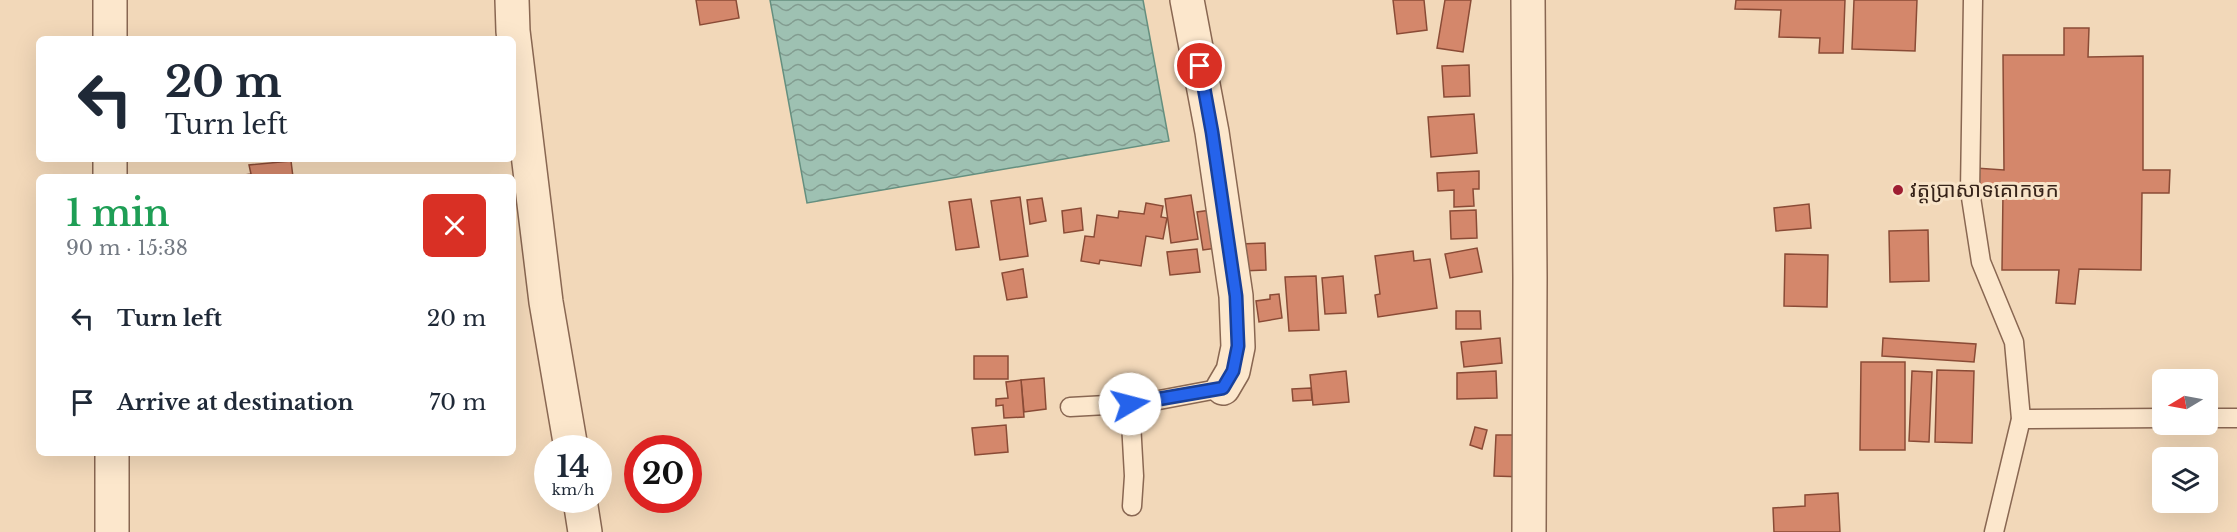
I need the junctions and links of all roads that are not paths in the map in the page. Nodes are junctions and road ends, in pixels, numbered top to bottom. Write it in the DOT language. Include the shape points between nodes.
graph roads {
  1 [pos="110,0"];
  2 [pos="512,0"];
  3 [pos="1187,0"];
  4 [pos="1528,0"];
  5 [pos="1973,0"];
  6 [pos="110,36"];
  7 [pos="514,36"];
  8 [pos="516,56"];
  9 [pos="1223,388"];
  10 [pos="1130,404"];
  11 [pos="1070,407"];
  12 [pos="2152,418"];
  13 [pos="2218,418"];
  14 [pos="2237,418"];
  15 [pos="2021,419"];
  16 [pos="569,435"];
  17 [pos="112,456"];
  18 [pos="1132,506"];
  19 [pos="582,513"];
  20 [pos="112,532"];
  21 [pos="585,532"];
  22 [pos="1529,532"];
  23 [pos="1994,532"];
  1 -- 6 [label="street"];
  2 -- 7 [label="street"];
  3 -- 9 [label="street" via="1212,132 1236,296 1238,346 1233,371"];
  4 -- 22 [label="street"];
  5 -- 15 [label="lane" via="1970,191 1981,262 2014,342"];
  8 -- 16 [label="street" via="546,302"];
  9 -- 10 [label="lane"];
  10 -- 11 [label="lane"];
  10 -- 18 [label="lane"];
  12 -- 15 [label="lane"];
  13 -- 14 [label="lane"];
  15 -- 23 [label="lane"];
  17 -- 20 [label="street"];
  19 -- 21 [label="street"];
}
